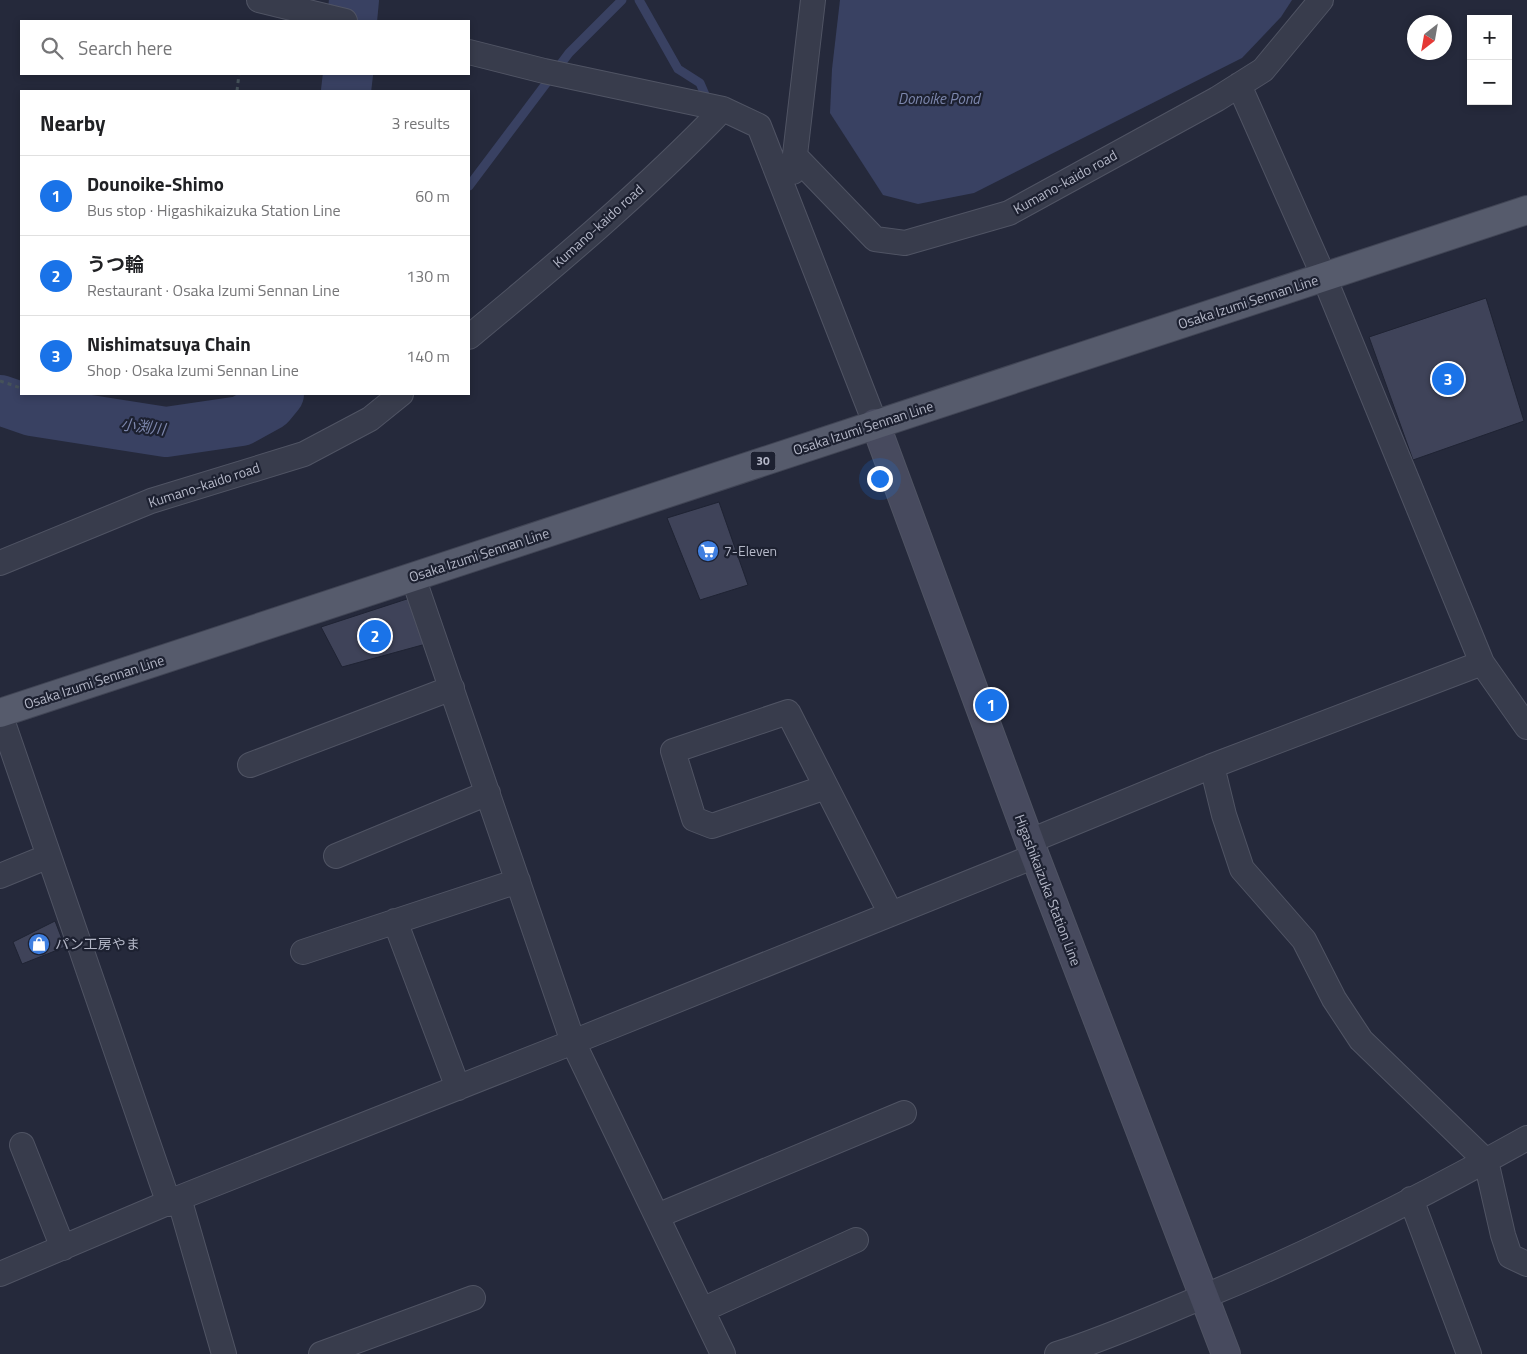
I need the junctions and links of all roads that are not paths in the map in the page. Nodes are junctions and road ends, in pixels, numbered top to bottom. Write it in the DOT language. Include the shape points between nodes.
graph roads {
  1 [pos="259,0"];
  2 [pos="814,0"];
  3 [pos="1321,0"];
  4 [pos="342,20"];
  5 [pos="470,52"];
  6 [pos="1239,84"];
  7 [pos="723,109"];
  8 [pos="795,156"];
  9 [pos="790,201"];
  10 [pos="1527,210"];
  11 [pos="1324,277"];
  12 [pos="470,336"];
  13 [pos="400,395"];
  14 [pos="875,423"];
  15 [pos="0,563"];
  16 [pos="413,577"];
  17 [pos="1482,663"];
  18 [pos="452,688"];
  19 [pos="0,713"];
  20 [pos="1527,727"];
  21 [pos="250,765"];
  22 [pos="1212,766"];
  23 [pos="826,787"];
  24 [pos="488,793"];
  25 [pos="1032,849"];
  26 [pos="49,856"];
  27 [pos="336,856"];
  28 [pos="0,876"];
  29 [pos="518,881"];
  30 [pos="891,914"];
  31 [pos="395,921"];
  32 [pos="303,952"];
  33 [pos="573,1042"];
  34 [pos="458,1088"];
  35 [pos="904,1113"];
  36 [pos="1527,1138"];
  37 [pos="22,1145"];
  38 [pos="1486,1161"];
  39 [pos="1412,1199"];
  40 [pos="174,1201"];
  41 [pos="656,1216"];
  42 [pos="856,1240"];
  43 [pos="63,1248"];
  44 [pos="1527,1264"];
  45 [pos="0,1274"];
  46 [pos="1204,1296"];
  47 [pos="473,1298"];
  48 [pos="702,1310"];
  49 [pos="224,1354"];
  50 [pos="321,1354"];
  51 [pos="723,1354"];
  52 [pos="1057,1354"];
  53 [pos="1226,1354"];
  54 [pos="1469,1354"];
  1 -- 4 [label="street"];
  2 -- 8 [label="street"];
  3 -- 6 [label="street, Kumano-kaido road" via="1263,70"];
  5 -- 7 [label="street"];
  6 -- 8 [label="street, Kumano-kaido road" via="1009,213 905,243 875,239"];
  6 -- 11 [label="street"];
  7 -- 9 [label="street" via="759,126"];
  7 -- 12 [label="street, Kumano-kaido road" via="681,152"];
  8 -- 9 [label="street"];
  9 -- 14 [label="street"];
  10 -- 11 [label="main road, Osaka Izumi Sennan Line / 30"];
  11 -- 14 [label="main road, Osaka Izumi Sennan Line / 30"];
  11 -- 17 [label="street"];
  13 -- 15 [label="street, Kumano-kaido road" via="370,419 304,454 151,501"];
  14 -- 16 [label="main road, Osaka Izumi Sennan Line / 30"];
  14 -- 25 [label="main road, Higashikaizuka Station Line"];
  16 -- 18 [label="street"];
  16 -- 19 [label="main road, Osaka Izumi Sennan Line / 30"];
  17 -- 20 [label="street"];
  17 -- 22 [label="street"];
  18 -- 21 [label="street"];
  18 -- 24 [label="street"];
  19 -- 26 [label="street"];
  22 -- 25 [label="street"];
  22 -- 38 [label="street" via="1242,869 1304,940 1334,999 1361,1040"];
  23 -- 23 [label="street" via="712,826 694,819 673,751 788,712"];
  23 -- 30 [label="street"];
  24 -- 27 [label="street"];
  24 -- 29 [label="street"];
  25 -- 30 [label="street"];
  25 -- 46 [label="main road, Higashikaizuka Station Line"];
  26 -- 28 [label="street"];
  26 -- 40 [label="street"];
  29 -- 31 [label="street"];
  29 -- 33 [label="street"];
  30 -- 33 [label="street"];
  31 -- 32 [label="street"];
  31 -- 34 [label="street"];
  33 -- 34 [label="street"];
  33 -- 41 [label="street"];
  34 -- 40 [label="street"];
  35 -- 41 [label="street"];
  36 -- 38 [label="street"];
  37 -- 43 [label="street"];
  38 -- 39 [label="street"];
  38 -- 44 [label="street" via="1510,1256"];
  39 -- 46 [label="street"];
  39 -- 54 [label="street"];
  40 -- 43 [label="street"];
  40 -- 49 [label="street"];
  41 -- 48 [label="street"];
  42 -- 48 [label="street"];
  43 -- 45 [label="street"];
  46 -- 52 [label="street" via="1105,1339"];
  46 -- 53 [label="main road, Higashikaizuka Station Line"];
  47 -- 50 [label="street"];
  48 -- 51 [label="street"];
}
